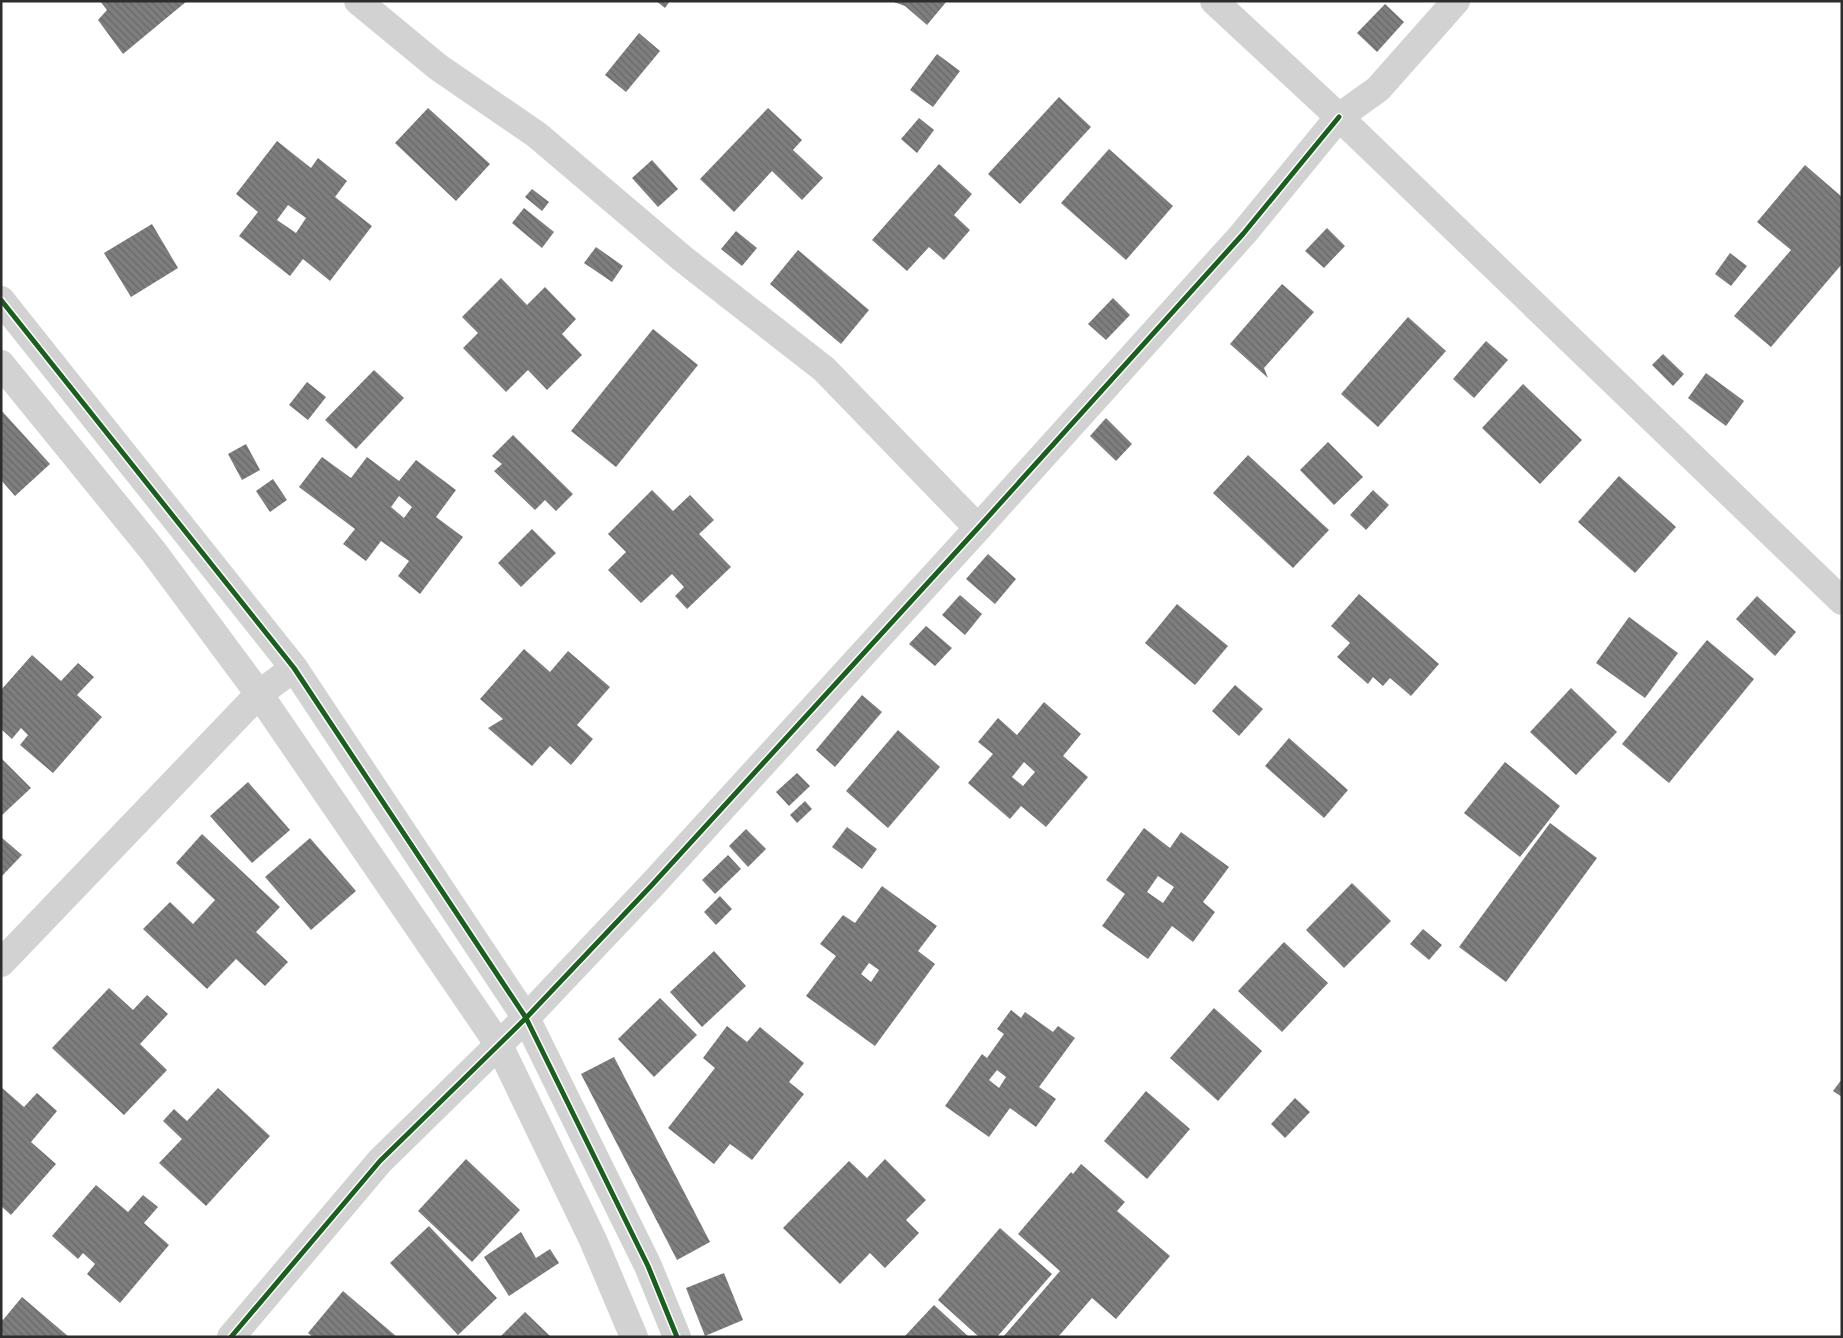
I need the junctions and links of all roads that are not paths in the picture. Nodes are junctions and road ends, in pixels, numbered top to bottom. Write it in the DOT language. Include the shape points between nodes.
graph roads {
  1 [pos="358,1"];
  2 [pos="1214,1"];
  3 [pos="1456,1"];
  4 [pos="1339,117"];
  5 [pos="1,300"];
  6 [pos="1,364"];
  7 [pos="978,528"];
  8 [pos="1842,601"];
  9 [pos="294,668"];
  10 [pos="259,694"];
  11 [pos="1,963"];
  12 [pos="526,1018"];
  13 [pos="499,1045"];
  14 [pos="231,1337"];
  15 [pos="634,1337"];
  16 [pos="677,1337"];
  1 -- 7 [label="street" via="438,67 537,135 683,259 824,369"];
  2 -- 4 [label="street"];
  3 -- 4 [label="street" via="1378,89"];
  4 -- 7 [label="street" via="1243,234"];
  4 -- 8 [label="street"];
  5 -- 9 [label="street"];
  6 -- 10 [label="street" via="153,550"];
  7 -- 12 [label="street" via="652,886"];
  9 -- 10 [label="street"];
  9 -- 12 [label="street"];
  10 -- 11 [label="street"];
  10 -- 13 [label="street"];
  12 -- 13 [label="street"];
  12 -- 16 [label="street" via="648,1266"];
  13 -- 14 [label="street" via="380,1161"];
  13 -- 15 [label="street" via="593,1240"];
}
